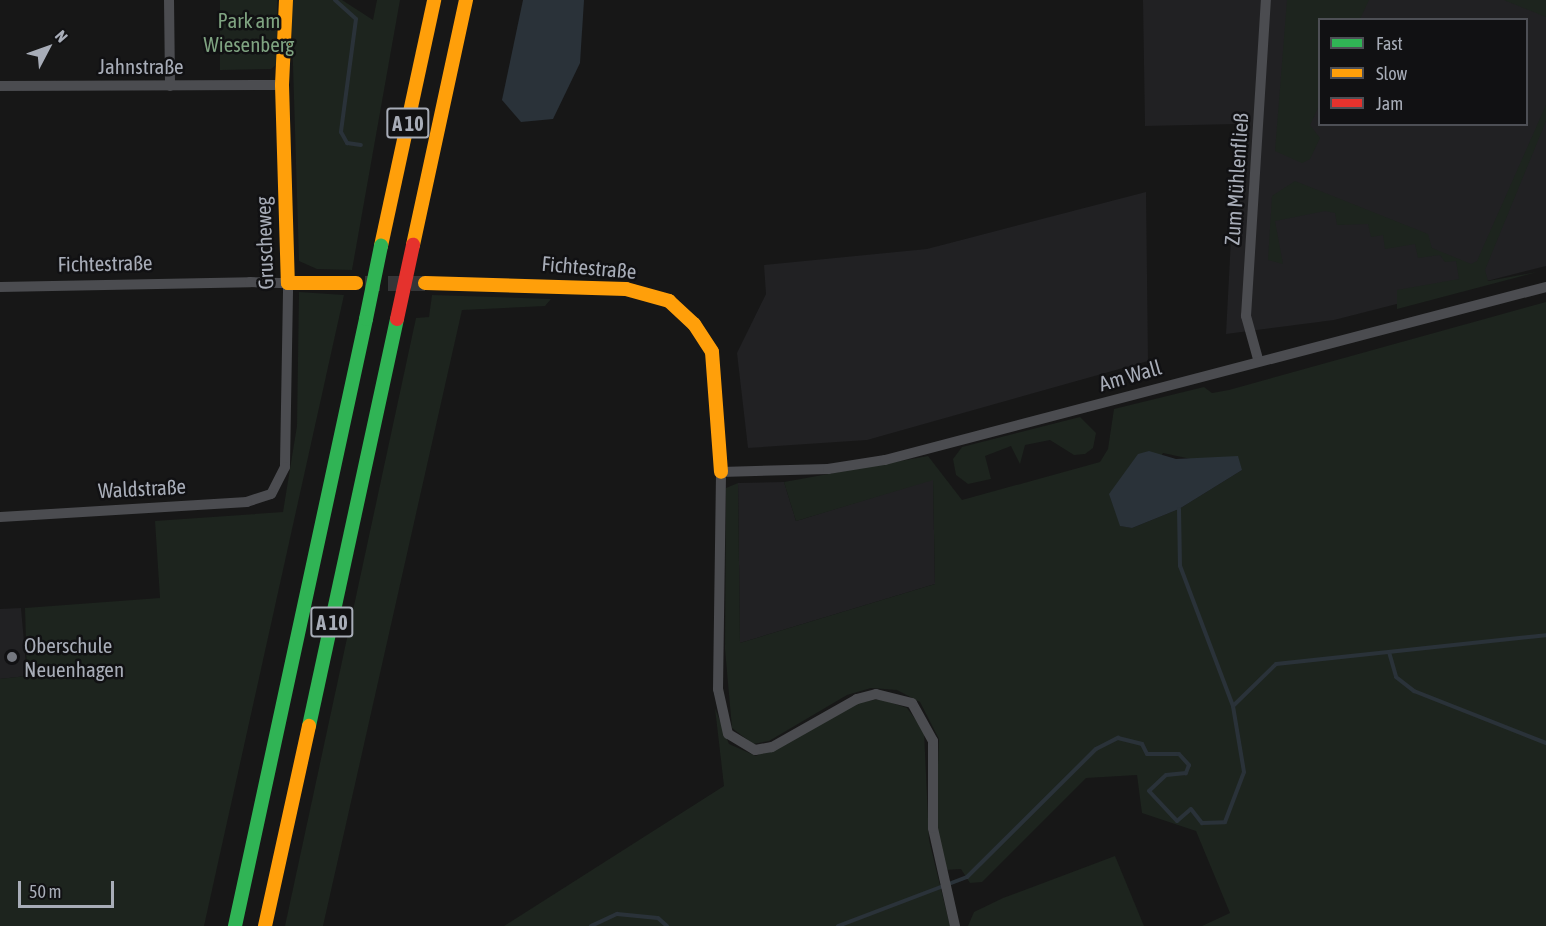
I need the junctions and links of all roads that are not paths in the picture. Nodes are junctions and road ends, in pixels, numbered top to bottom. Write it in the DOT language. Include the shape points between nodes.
graph roads {
  1 [pos="169,0"];
  2 [pos="286,0"];
  3 [pos="434,0"];
  4 [pos="466,0"];
  5 [pos="1266,0"];
  6 [pos="282,85"];
  7 [pos="0,86"];
  8 [pos="170,86"];
  9 [pos="288,283"];
  10 [pos="356,283"];
  11 [pos="425,283"];
  12 [pos="1546,286"];
  13 [pos="0,287"];
  14 [pos="1258,360"];
  15 [pos="721,472"];
  16 [pos="280,485"];
  17 [pos="0,517"];
  18 [pos="235,926"];
  19 [pos="265,926"];
  20 [pos="955,926"];
  1 -- 8 [label="street"];
  2 -- 6 [label="main road, Gruscheweg"];
  3 -- 18 [label="main road, A 10, bridge"];
  4 -- 19 [label="main road, A 10, bridge"];
  5 -- 14 [label="street, Zum Mühlenfließ" via="1246,316"];
  6 -- 8 [label="street, Jahnstraße"];
  6 -- 9 [label="main road, Gruscheweg"];
  7 -- 8 [label="street, Jahnstraße"];
  9 -- 10 [label="main road, Fichtestraße"];
  9 -- 13 [label="street, Fichtestraße"];
  9 -- 16 [label="street, Gruscheweg" via="285,467"];
  11 -- 15 [label="main road, Fichtestraße" via="626,289 669,301 694,324 712,352"];
  12 -- 14 [label="street, Am Wall"];
  14 -- 15 [label="street, Am Wall" via="885,460 828,469"];
  15 -- 20 [label="street" via="718,689 728,734 755,750 772,747 857,699 876,694 912,703 933,741 933,828"];
  16 -- 17 [label="street, Waldstraße" via="263,498 247,502"];
}
